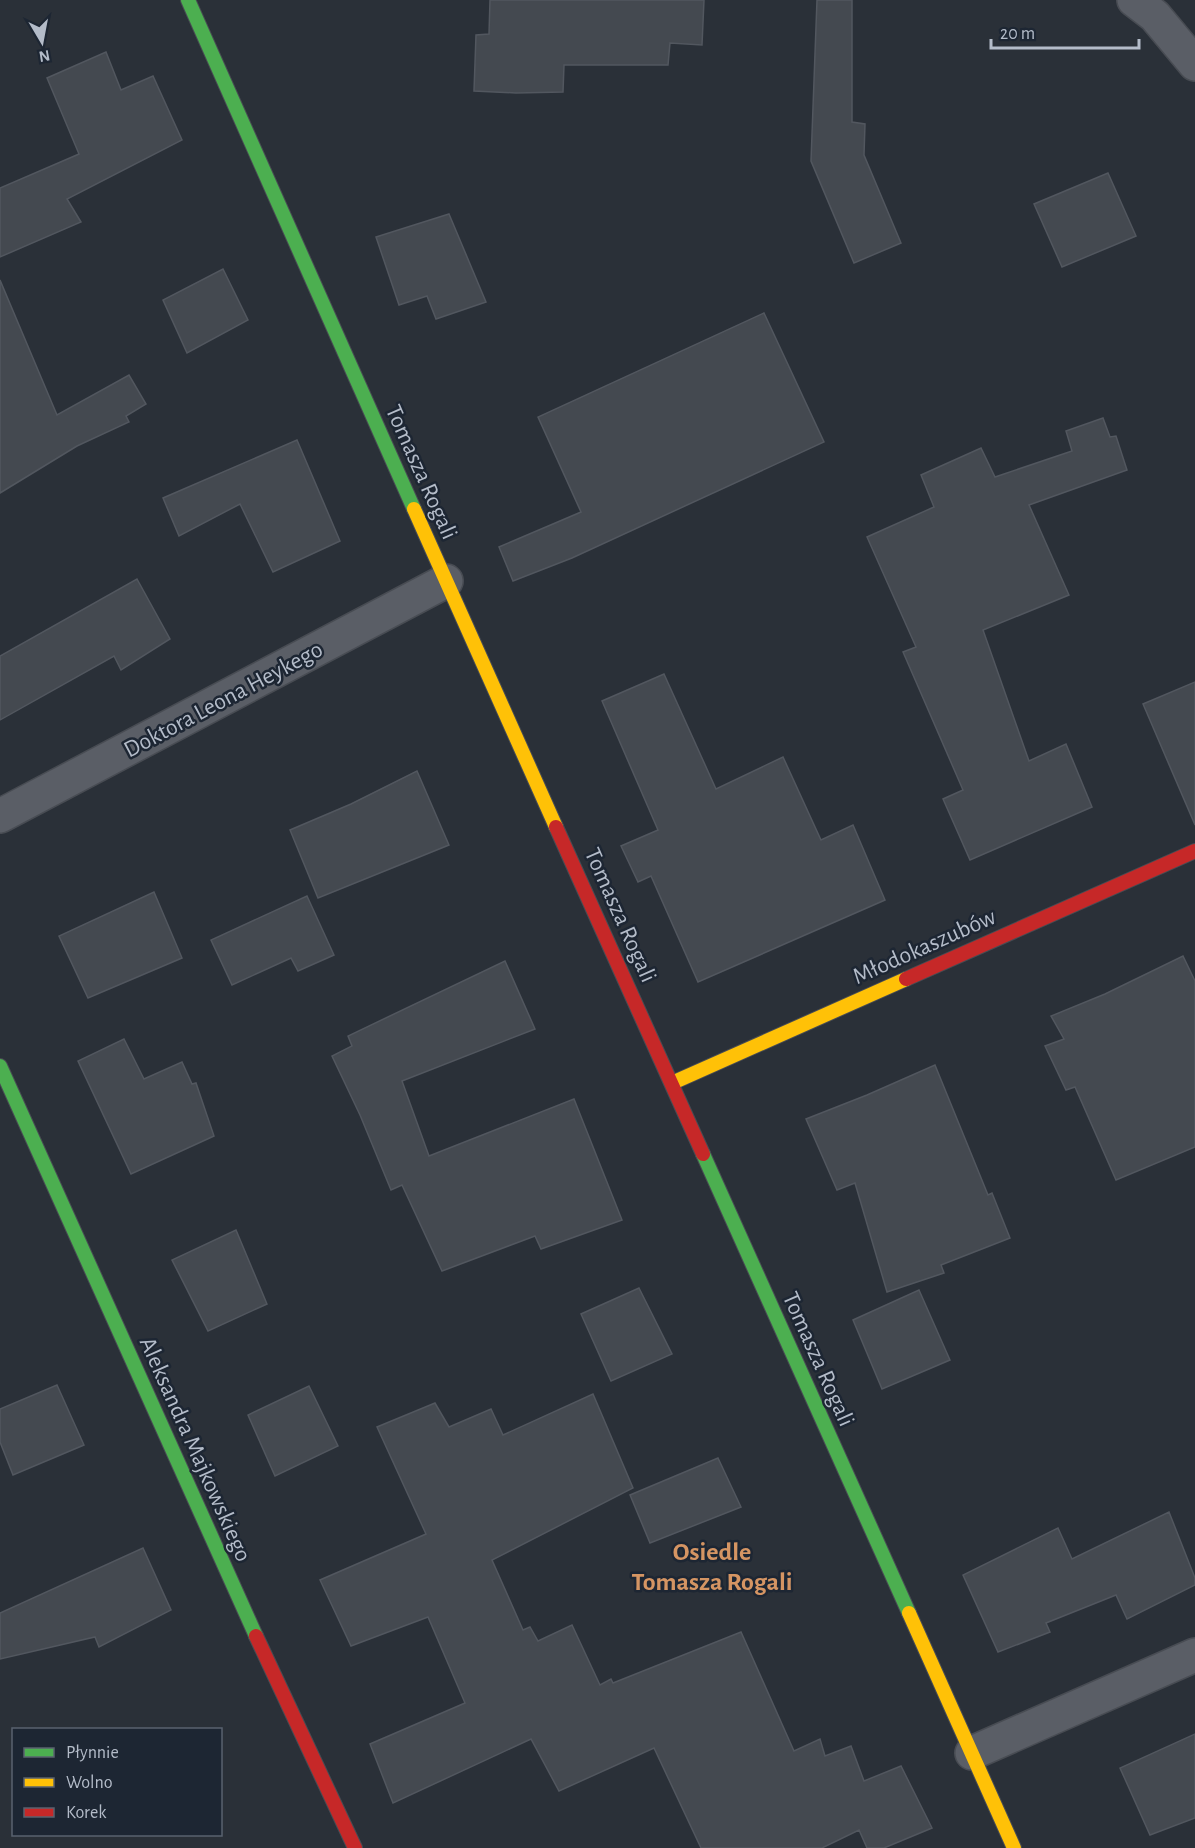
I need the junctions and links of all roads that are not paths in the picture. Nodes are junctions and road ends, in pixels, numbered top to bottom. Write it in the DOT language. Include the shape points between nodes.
graph roads {
  1 [pos="188,0"];
  2 [pos="1134,0"];
  3 [pos="1195,64"];
  4 [pos="446,582"];
  5 [pos="0,816"];
  6 [pos="1195,851"];
  7 [pos="0,1066"];
  8 [pos="672,1083"];
  9 [pos="1195,1655"];
  10 [pos="972,1753"];
  11 [pos="355,1848"];
  12 [pos="1014,1848"];
  1 -- 4 [label="street, Tomasza Rogali"];
  2 -- 3 [label="street" via="1155,16"];
  4 -- 5 [label="street, Doktora Leona Heykego"];
  4 -- 8 [label="street, Tomasza Rogali"];
  6 -- 8 [label="street, Młodokaszubów"];
  7 -- 11 [label="street, Aleksandra Majkowskiego" via="283,1697"];
  8 -- 10 [label="street, Tomasza Rogali"];
  9 -- 10 [label="street"];
  10 -- 12 [label="street, Tomasza Rogali"];
}
